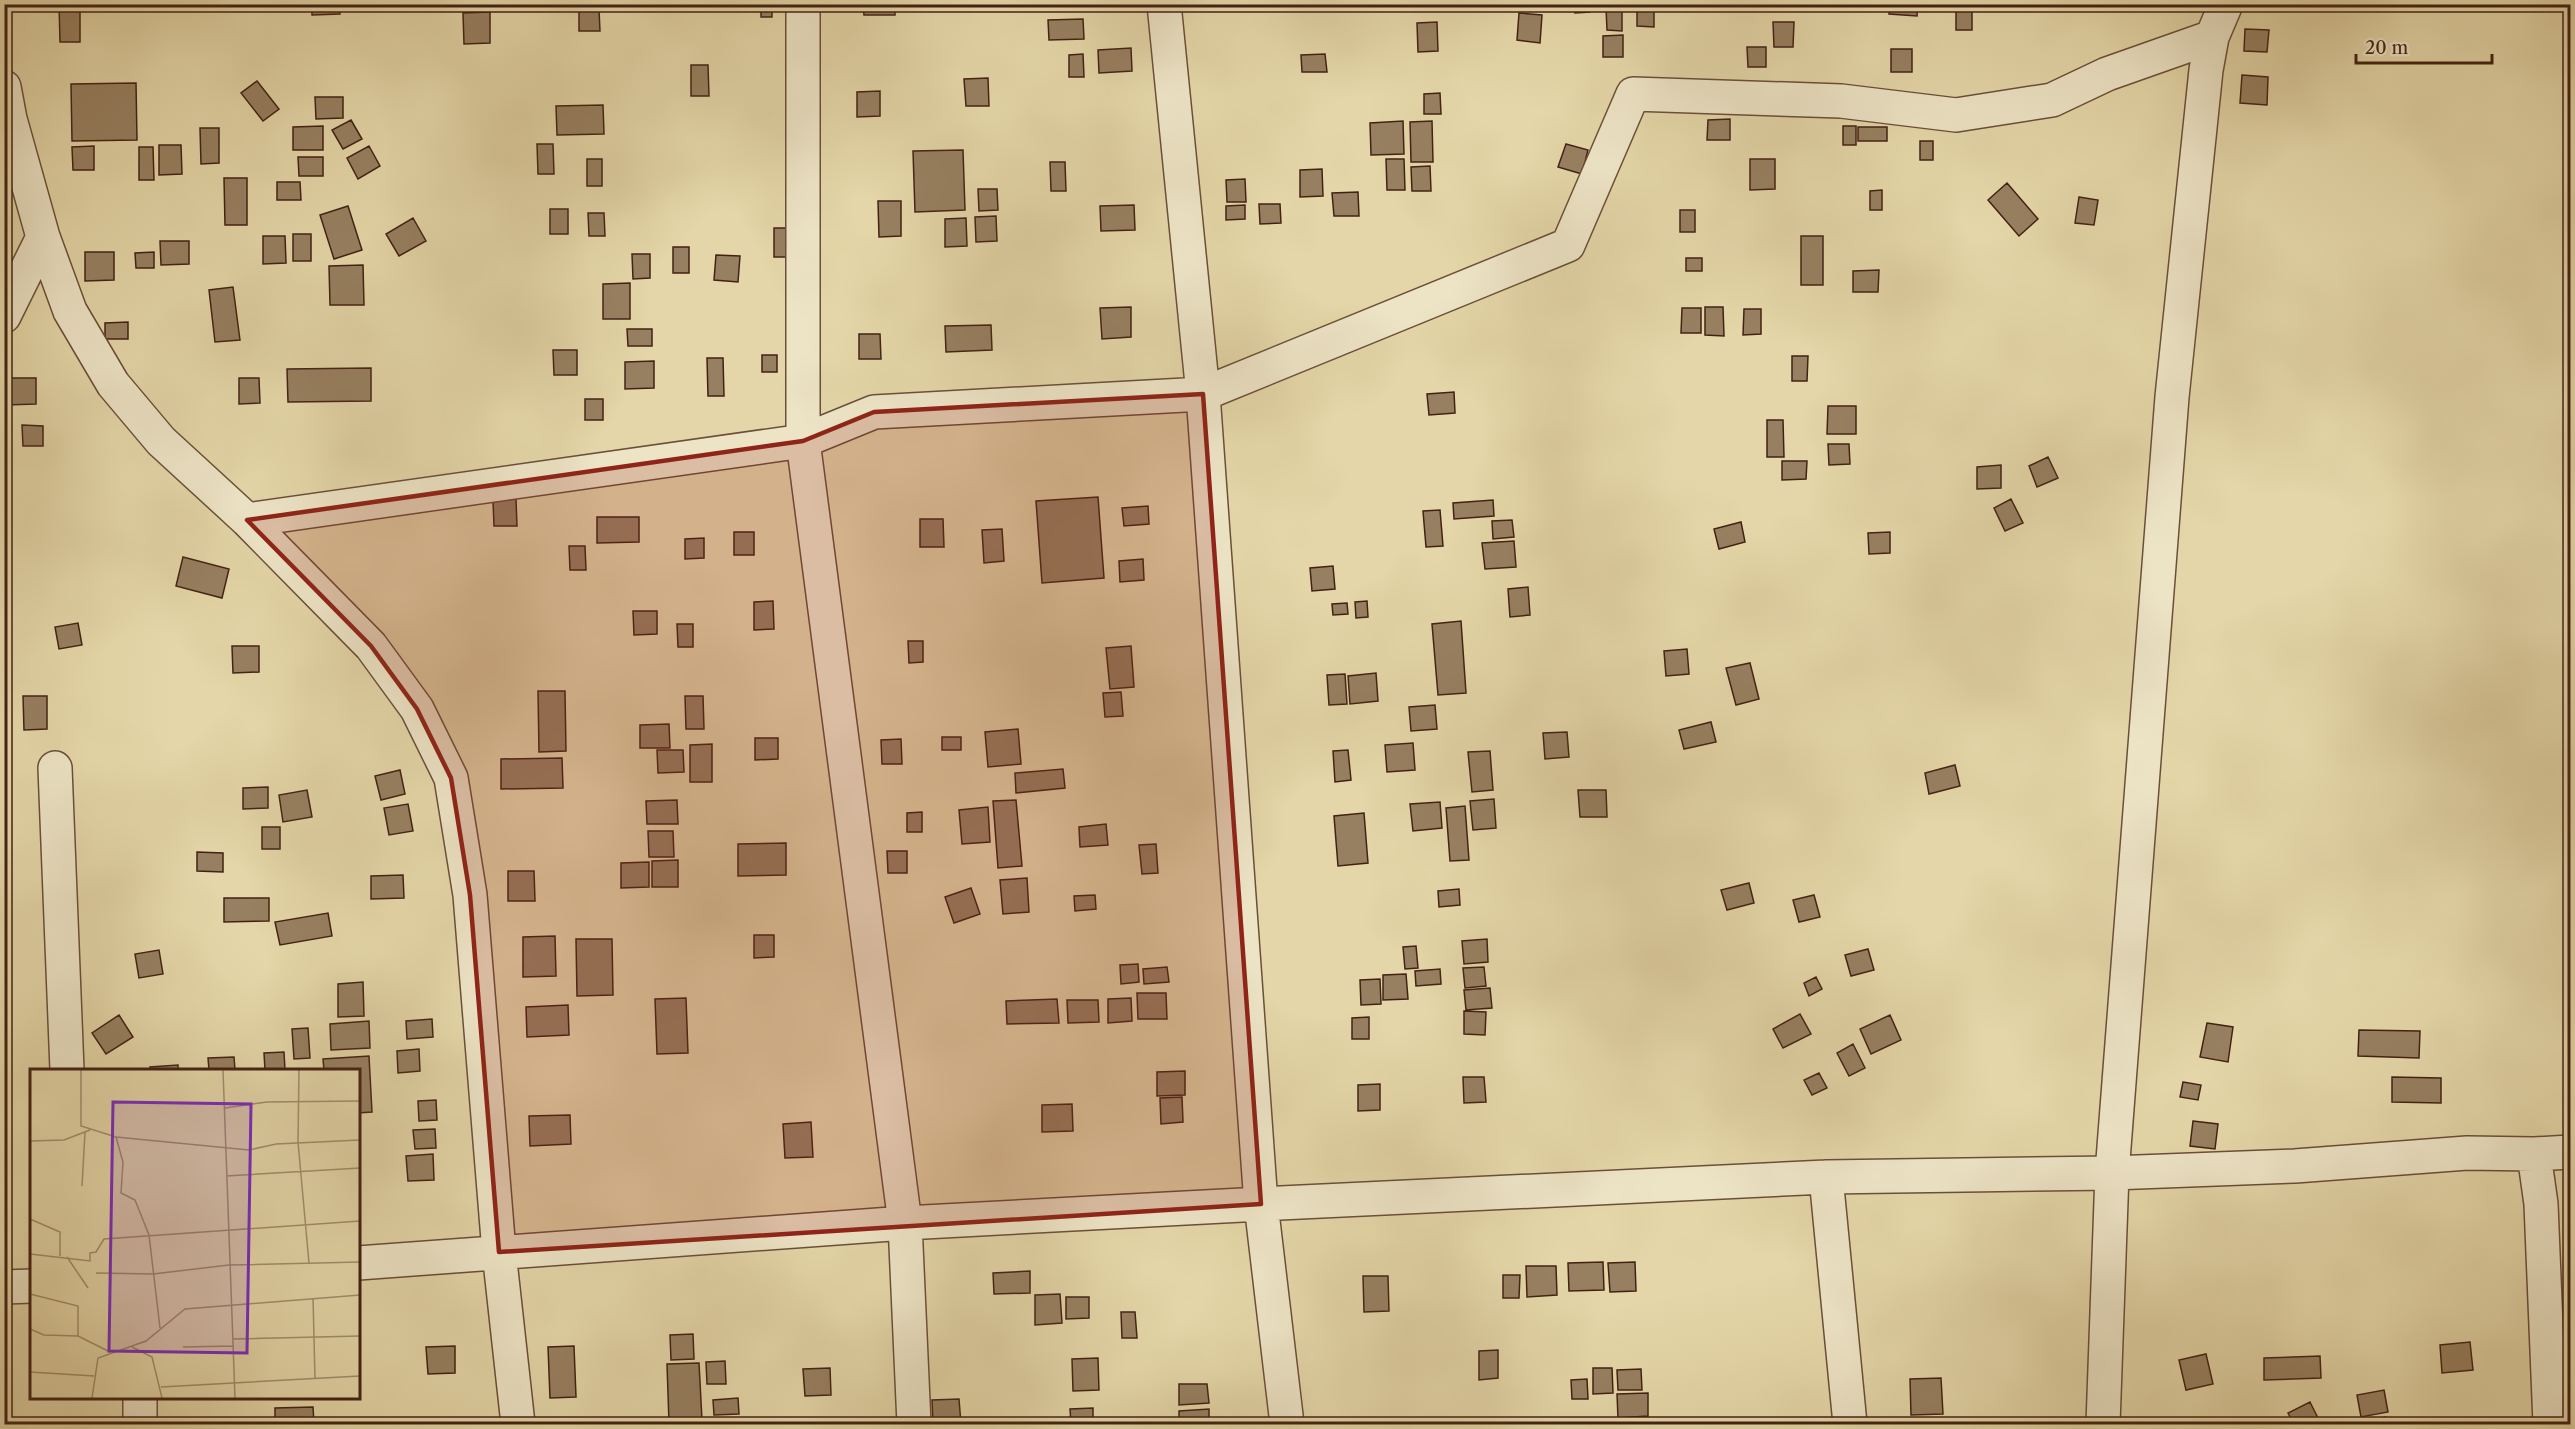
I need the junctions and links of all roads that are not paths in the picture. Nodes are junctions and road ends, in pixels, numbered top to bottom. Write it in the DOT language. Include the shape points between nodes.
graph roads {
  1 [pos="803,4"];
  2 [pos="1164,4"];
  3 [pos="2226,4"];
  4 [pos="2212,37"];
  5 [pos="4,87"];
  6 [pos="43,237"];
  7 [pos="4,315"];
  8 [pos="1203,394"];
  9 [pos="803,441"];
  10 [pos="247,520"];
  11 [pos="55,768"];
  12 [pos="67,1069"];
  13 [pos="2571,1152"];
  14 [pos="2534,1154"];
  15 [pos="2112,1173"];
  16 [pos="1826,1177"];
  17 [pos="1261,1204"];
  18 [pos="905,1223"];
  19 [pos="499,1252"];
  20 [pos="360,1263"];
  21 [pos="30,1286"];
  22 [pos="4,1287"];
  23 [pos="140,1399"];
  24 [pos="140,1425"];
  25 [pos="518,1425"];
  26 [pos="914,1425"];
  27 [pos="1287,1425"];
  28 [pos="1850,1425"];
  29 [pos="2103,1425"];
  30 [pos="2550,1425"];
  1 -- 9 [label="street"];
  2 -- 8 [label="street"];
  3 -- 4 [label="street"];
  4 -- 8 [label="street" via="2107,74 2052,100 1956,114 1841,101 1633,94 1568,245"];
  4 -- 15 [label="street" via="2172,397"];
  5 -- 6 [label="street"];
  6 -- 7 [label="street"];
  6 -- 10 [label="street" via="70,311 113,384 161,441"];
  8 -- 9 [label="street" via="874,412"];
  8 -- 17 [label="street"];
  9 -- 10 [label="street"];
  9 -- 18 [label="street"];
  10 -- 19 [label="street" via="371,646 417,709 451,778 470,895"];
  11 -- 12 [label="street"];
  13 -- 14 [label="street"];
  14 -- 15 [label="street" via="2467,1153 2295,1166"];
  14 -- 30 [label="street" via="2541,1204"];
  15 -- 16 [label="street"];
  15 -- 29 [label="street"];
  16 -- 17 [label="street"];
  16 -- 28 [label="street"];
  17 -- 18 [label="street"];
  17 -- 27 [label="street"];
  18 -- 19 [label="street"];
  18 -- 26 [label="street"];
  19 -- 20 [label="street"];
  19 -- 25 [label="street"];
  21 -- 22 [label="street"];
  23 -- 24 [label="street"];
}
